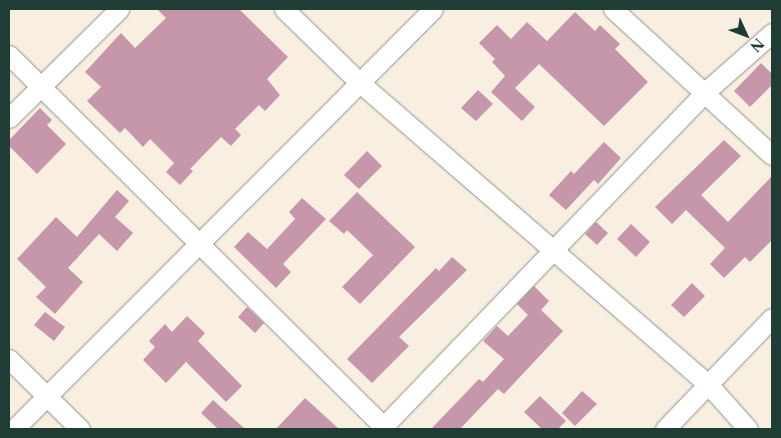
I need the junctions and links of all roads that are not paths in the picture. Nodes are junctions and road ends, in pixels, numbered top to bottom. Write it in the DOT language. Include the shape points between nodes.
graph roads {
  1 [pos="119,9"];
  2 [pos="284,9"];
  3 [pos="433,9"];
  4 [pos="613,9"];
  5 [pos="772,33"];
  6 [pos="9,55"];
  7 [pos="359,82"];
  8 [pos="40,86"];
  9 [pos="706,91"];
  10 [pos="9,118"];
  11 [pos="772,155"];
  12 [pos="200,243"];
  13 [pos="552,249"];
  14 [pos="772,318"];
  15 [pos="9,359"];
  16 [pos="708,384"];
  17 [pos="47,396"];
  18 [pos="384,428"];
  19 [pos="14,429"];
  20 [pos="80,429"];
  21 [pos="665,429"];
  22 [pos="748,429"];
  1 -- 8 [label="street"];
  2 -- 7 [label="street"];
  3 -- 7 [label="street"];
  4 -- 9 [label="street"];
  5 -- 9 [label="street"];
  6 -- 8 [label="street"];
  7 -- 12 [label="street"];
  7 -- 13 [label="street"];
  8 -- 10 [label="street"];
  8 -- 12 [label="street"];
  9 -- 11 [label="street"];
  9 -- 13 [label="street"];
  12 -- 17 [label="street"];
  12 -- 18 [label="street"];
  13 -- 16 [label="street"];
  13 -- 18 [label="street"];
  14 -- 16 [label="street"];
  15 -- 17 [label="street"];
  16 -- 21 [label="street"];
  16 -- 22 [label="street"];
  17 -- 19 [label="street"];
  17 -- 20 [label="street"];
}
